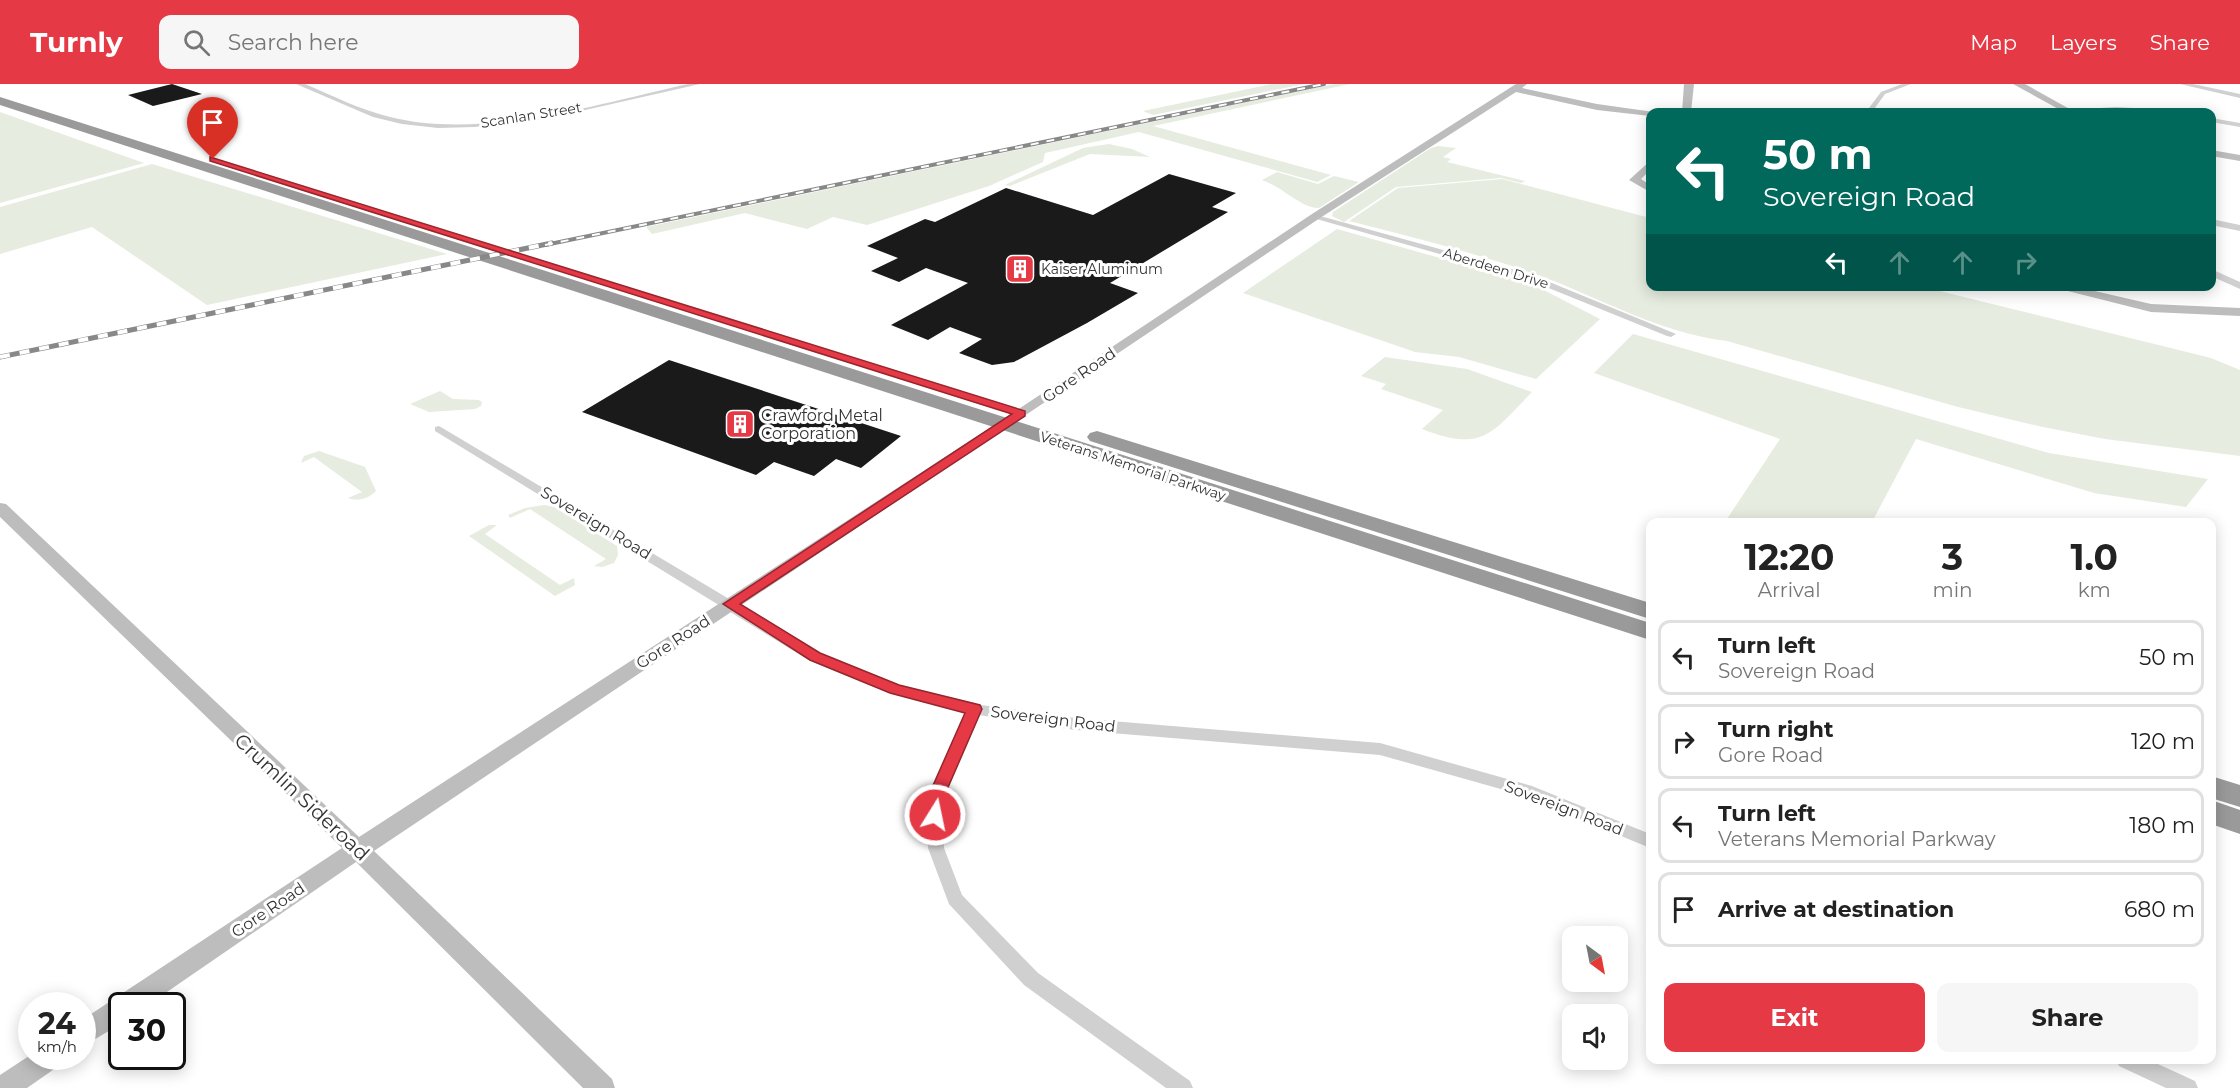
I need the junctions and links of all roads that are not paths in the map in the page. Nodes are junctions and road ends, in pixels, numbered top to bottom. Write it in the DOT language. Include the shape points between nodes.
graph roads {
  1 [pos="299,84"];
  2 [pos="697,84"];
  3 [pos="1689,84"];
  4 [pos="1908,84"];
  5 [pos="2017,84"];
  6 [pos="2183,84"];
  7 [pos="1518,87"];
  8 [pos="0,90"];
  9 [pos="2240,96"];
  10 [pos="0,101"];
  11 [pos="1687,108"];
  12 [pos="1872,108"];
  13 [pos="2062,108"];
  14 [pos="1646,113"];
  15 [pos="2216,121"];
  16 [pos="2240,125"];
  17 [pos="2216,154"];
  18 [pos="2240,158"];
  19 [pos="1646,168"];
  20 [pos="1646,187"];
  21 [pos="1316,216"];
  22 [pos="2216,223"];
  23 [pos="2240,228"];
  24 [pos="2216,274"];
  25 [pos="2240,286"];
  26 [pos="2076,291"];
  27 [pos="2240,312"];
  28 [pos="1671,334"];
  29 [pos="1012,419"];
  30 [pos="439,429"];
  31 [pos="0,508"];
  32 [pos="730,604"];
  33 [pos="1646,610"];
  34 [pos="1646,631"];
  35 [pos="974,709"];
  36 [pos="2216,789"];
  37 [pos="2240,796"];
  38 [pos="2216,814"];
  39 [pos="2240,822"];
  40 [pos="1646,839"];
  41 [pos="357,850"];
  42 [pos="146,992"];
  43 [pos="2137,1064"];
  44 [pos="30,1070"];
  45 [pos="4,1088"];
  46 [pos="602,1088"];
  47 [pos="1183,1088"];
  48 [pos="2188,1088"];
  1 -- 2 [label="street, Scanlan Street" via="378,117 455,125 541,116"];
  3 -- 11 [label="main road"];
  4 -- 12 [label="street" via="1883,93"];
  5 -- 13 [label="main road"];
  6 -- 9 [label="street"];
  7 -- 14 [label="main road" via="1597,107"];
  7 -- 21 [label="main road, Gore Road"];
  8 -- 29 [label="highway, Veterans Memorial Parkway"];
  10 -- 29 [label="highway, Veterans Memorial Parkway"];
  15 -- 16 [label="street"];
  17 -- 18 [label="main road"];
  19 -- 20 [label="main road" via="1634,180"];
  21 -- 28 [label="street, Aberdeen Drive" via="1527,276"];
  21 -- 29 [label="main road, Gore Road"];
  22 -- 23 [label="street"];
  24 -- 25 [label="street"];
  26 -- 27 [label="main road" via="2151,308"];
  29 -- 32 [label="main road, Gore Road"];
  29 -- 33 [label="highway, Veterans Memorial Parkway"];
  29 -- 34 [label="highway, Veterans Memorial Parkway"];
  30 -- 32 [label="street, Sovereign Road"];
  31 -- 41 [label="main road, Crumlin Sideroad"];
  32 -- 35 [label="street, Sovereign Road" via="815,657 895,689"];
  32 -- 41 [label="main road, Gore Road"];
  35 -- 40 [label="street, Sovereign Road" via="1075,724 1380,749 1526,790"];
  35 -- 47 [label="street" via="935,799 936,848 955,899 1031,979"];
  36 -- 37 [label="highway"];
  38 -- 39 [label="highway"];
  41 -- 42 [label="main road, Gore Road"];
  41 -- 46 [label="main road, Crumlin Sideroad"];
  43 -- 48 [label="street"];
  44 -- 45 [label="main road"];
}
